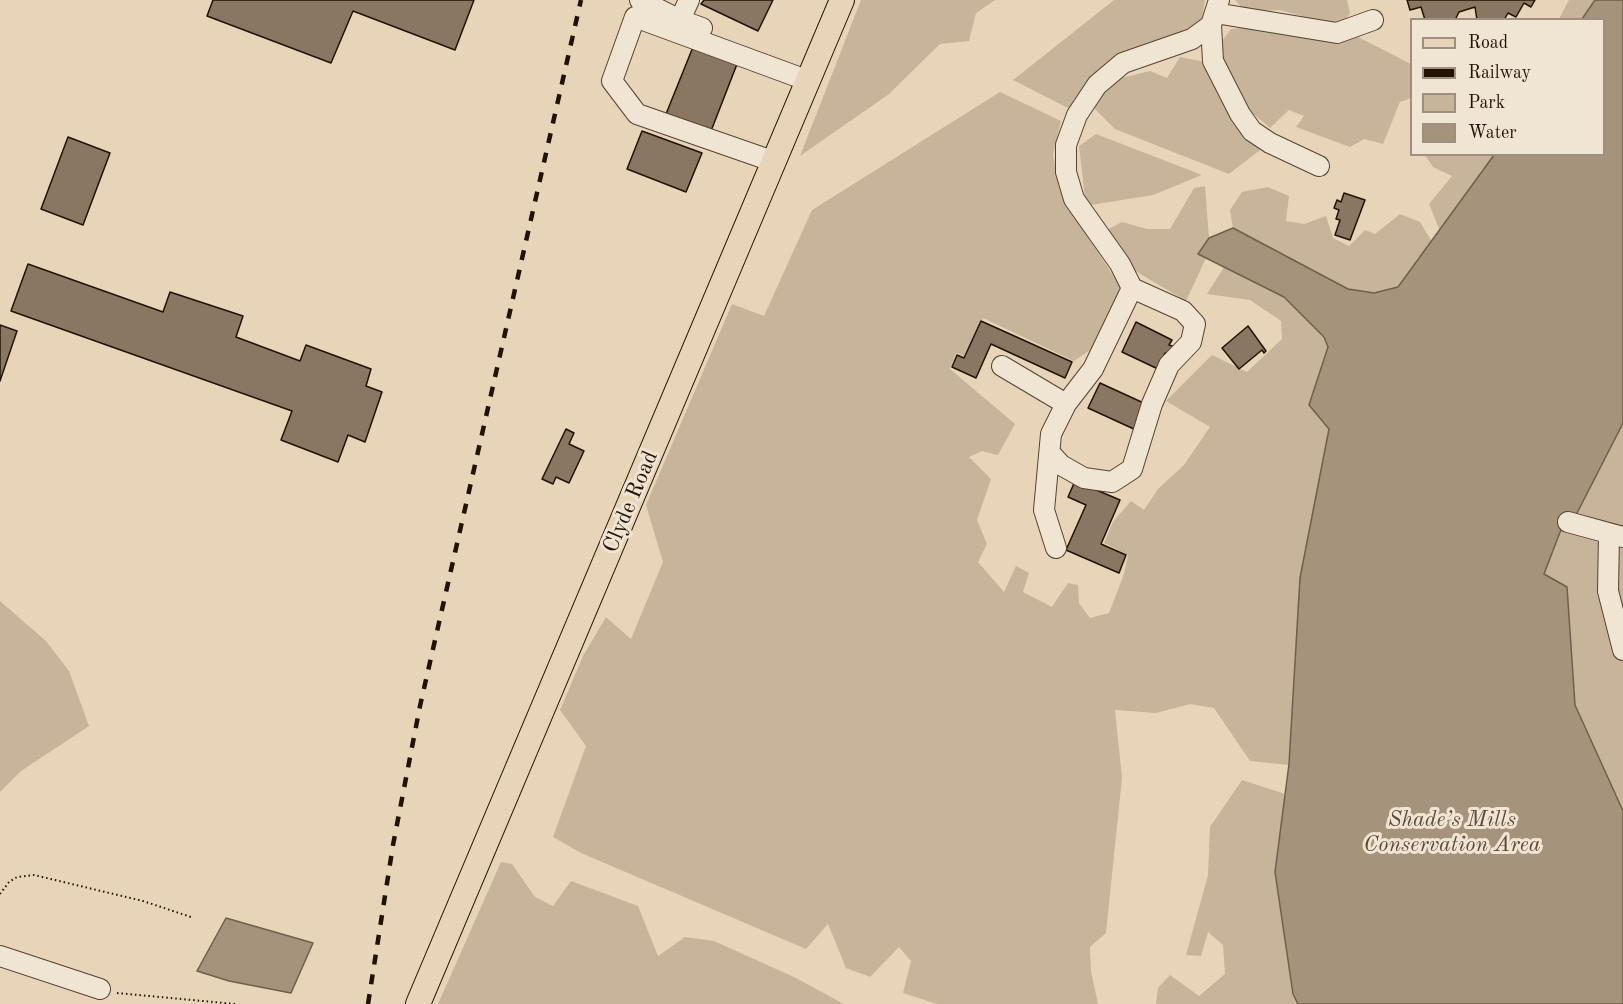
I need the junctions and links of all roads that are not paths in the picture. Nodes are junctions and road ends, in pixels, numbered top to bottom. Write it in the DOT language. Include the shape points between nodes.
graph roads {
  1 [pos="640,0"];
  2 [pos="689,0"];
  3 [pos="842,0"];
  4 [pos="1215,13"];
  5 [pos="680,20"];
  6 [pos="1373,20"];
  7 [pos="754,59"];
  8 [pos="809,81"];
  9 [pos="775,162"];
  10 [pos="1319,166"];
  11 [pos="1132,288"];
  12 [pos="1002,366"];
  13 [pos="1066,404"];
  14 [pos="1050,453"];
  15 [pos="1568,522"];
  16 [pos="1616,536"];
  17 [pos="1056,548"];
  18 [pos="1623,650"];
  19 [pos="0,956"];
  20 [pos="100,989"];
  21 [pos="418,1004"];
  1 -- 5 [label="lane"];
  2 -- 5 [label="lane"];
  3 -- 8 [label="main road, Clyde Road"];
  4 -- 6 [label="lane" via="1337,33"];
  4 -- 10 [label="lane" via="1213,61 1240,114 1252,131 1270,143"];
  4 -- 11 [label="lane" via="1192,39 1123,63 1097,85 1077,115 1066,145 1066,172 1074,199 1120,264"];
  5 -- 7 [label="lane" via="748,45"];
  7 -- 8 [label="lane"];
  7 -- 9 [label="lane" via="635,17 612,81 637,114"];
  8 -- 9 [label="main road, Clyde Road"];
  9 -- 21 [label="main road, Clyde Road"];
  11 -- 13 [label="lane" via="1093,369"];
  11 -- 14 [label="lane" via="1184,311 1195,324 1191,342 1169,366 1152,404 1132,469 1112,482 1084,478 1061,465"];
  12 -- 13 [label="lane"];
  13 -- 14 [label="lane" via="1051,434"];
  14 -- 17 [label="lane" via="1044,510"];
  15 -- 16 [label="lane"];
  16 -- 18 [label="lane" via="1608,591"];
  19 -- 20 [label="lane"];
}
